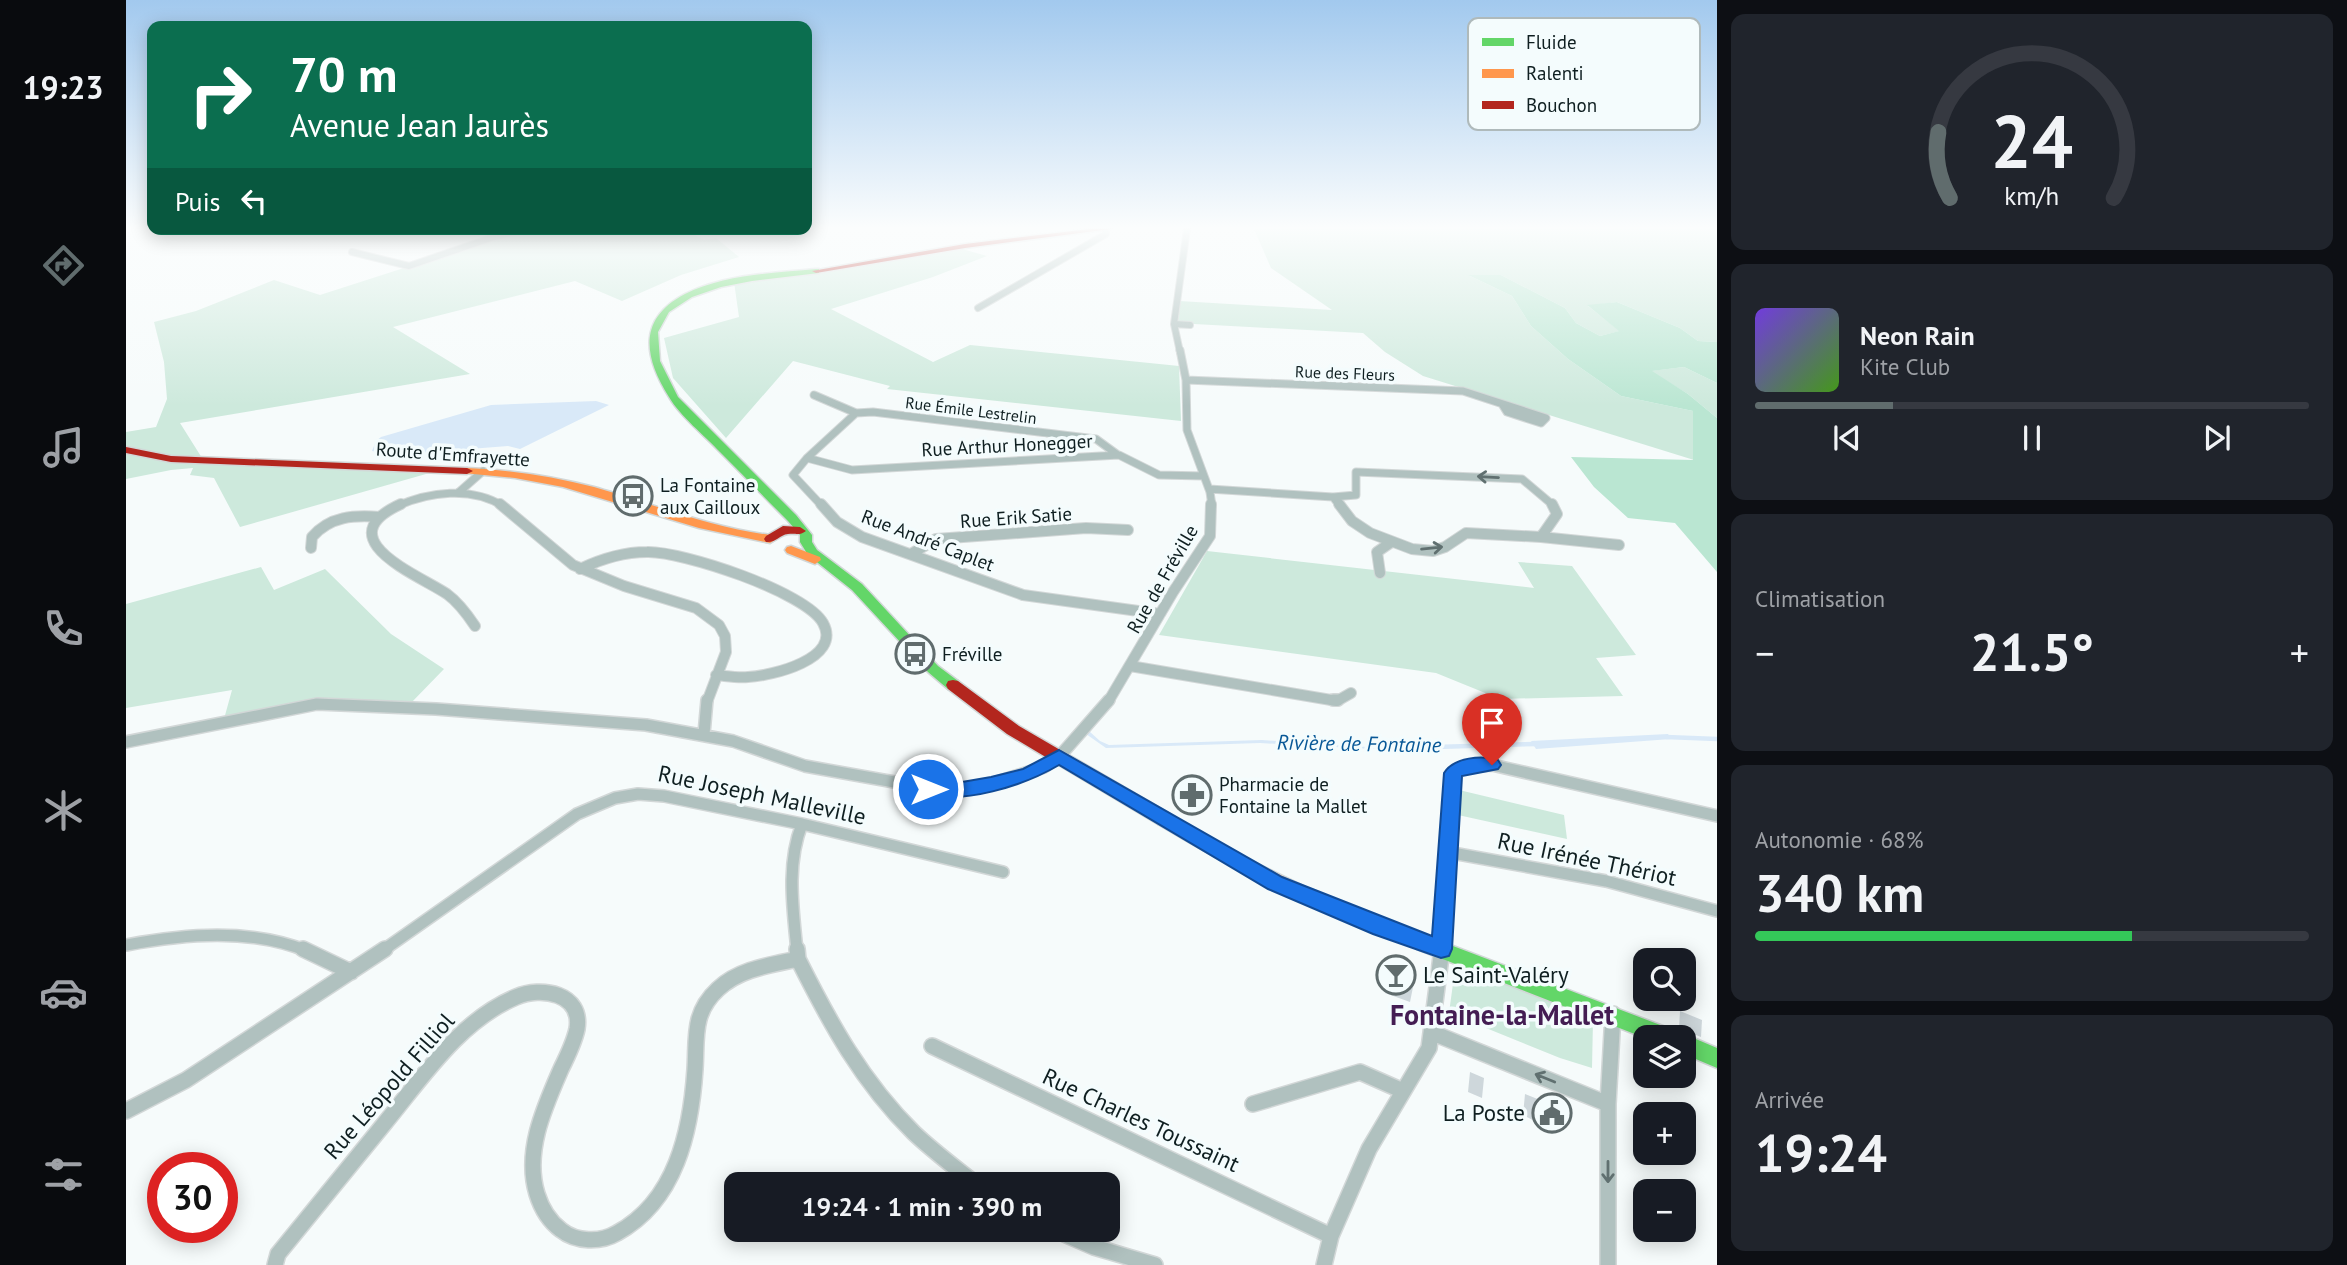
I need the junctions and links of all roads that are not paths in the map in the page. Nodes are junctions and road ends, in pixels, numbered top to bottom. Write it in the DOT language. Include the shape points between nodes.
graph roads {
  1 [pos="704,288"];
  2 [pos="1013,288"];
  3 [pos="1179,288"];
  4 [pos="978,308"];
  5 [pos="1174,324"];
  6 [pos="1190,325"];
  7 [pos="1186,380"];
  8 [pos="814,395"];
  9 [pos="1502,404"];
  10 [pos="856,412"];
  11 [pos="126,450"];
  12 [pos="1119,455"];
  13 [pos="807,458"];
  14 [pos="483,471"];
  15 [pos="1204,476"];
  16 [pos="1209,489"];
  17 [pos="458,493"];
  18 [pos="1333,497"];
  19 [pos="780,507"];
  20 [pos="380,517"];
  21 [pos="1128,530"];
  22 [pos="775,535"];
  23 [pos="803,537"];
  24 [pos="1541,537"];
  25 [pos="1390,543"];
  26 [pos="1619,545"];
  27 [pos="312,548"];
  28 [pos="791,550"];
  29 [pos="911,554"];
  30 [pos="580,569"];
  31 [pos="838,572"];
  32 [pos="1380,573"];
  33 [pos="1160,614"];
  34 [pos="475,626"];
  35 [pos="1130,666"];
  36 [pos="716,675"];
  37 [pos="1351,693"];
  38 [pos="704,734"];
  39 [pos="126,742"];
  40 [pos="1059,757"];
  41 [pos="1717,816"];
  42 [pos="802,824"];
  43 [pos="1447,852"];
  44 [pos="1003,872"];
  45 [pos="1717,911"];
  46 [pos="126,945"];
  47 [pos="1441,949"];
  48 [pos="798,959"];
  49 [pos="351,972"];
  50 [pos="1613,1014"];
  51 [pos="1639,1025"];
  52 [pos="1433,1033"];
  53 [pos="932,1046"];
  54 [pos="1696,1049"];
  55 [pos="1717,1058"];
  56 [pos="1403,1091"];
  57 [pos="1253,1104"];
  58 [pos="1608,1104"];
  59 [pos="126,1111"];
  60 [pos="961,1172"];
  61 [pos="1331,1236"];
  62 [pos="1083,1242"];
  63 [pos="275,1265"];
  64 [pos="1155,1265"];
  65 [pos="1324,1265"];
  66 [pos="1608,1265"];
  1 -- 19 [label="street" via="675,304 654,326 653,359 674,398"];
  2 -- 4 [label="street"];
  3 -- 5 [label="street, Rue de Fréville"];
  5 -- 6 [label="street"];
  5 -- 7 [label="street, Rue de Fréville"];
  7 -- 9 [label="street, Rue des Fleurs" via="1463,391"];
  7 -- 15 [label="street, Rue de Fréville" via="1186,430"];
  8 -- 10 [label="street"];
  9 -- 9 [label="street, Rue des Fleurs" via="1524,411 1546,418 1541,423 1507,412"];
  10 -- 12 [label="street, Rue Émile Lestrelin" via="1096,439"];
  10 -- 13 [label="street"];
  11 -- 14 [label="street, Route d'Emfrayette" via="202,461"];
  12 -- 13 [label="street, Rue Arthur Honegger" via="852,470"];
  12 -- 15 [label="street, Rue Arthur Honegger" via="1163,477"];
  13 -- 29 [label="street, Rue André Caplet" via="793,475 837,522 862,537"];
  14 -- 17 [label="street"];
  14 -- 22 [label="street, Route d'Emfrayette" via="591,490 738,536"];
  15 -- 16 [label="street, Rue de Fréville"];
  16 -- 18 [label="street"];
  16 -- 33 [label="street, Rue de Fréville" via="1210,536"];
  17 -- 20 [label="street" via="414,499"];
  17 -- 30 [label="street" via="508,509 542,542"];
  24 -- 18 [label="street, one-way" via="1557,514 1553,505 1522,479 1356,472 1356,495"];
  18 -- 25 [label="street" via="1352,522"];
  19 -- 22 [label="street" via="784,522"];
  19 -- 23 [label="street"];
  20 -- 27 [label="street" via="355,516 326,524 312,537"];
  20 -- 34 [label="street" via="373,534 386,558 446,593"];
  21 -- 29 [label="street, Rue Erik Satie" via="1086,528 936,539"];
  22 -- 23 [label="street, Route d'Emfrayette"];
  22 -- 28 [label="street" via="771,544"];
  23 -- 28 [label="street"];
  23 -- 31 [label="street" via="812,552"];
  25 -- 24 [label="street, one-way" via="1433,551 1466,533"];
  24 -- 26 [label="street"];
  25 -- 32 [label="street" via="1377,552"];
  28 -- 31 [label="street"];
  29 -- 33 [label="street, Rue André Caplet" via="1023,595"];
  30 -- 36 [label="street" via="709,615 725,635 724,656"];
  30 -- 36 [label="street" via="601,559 660,552 713,566 776,591 818,616 824,625 823,647 797,666 749,677"];
  31 -- 40 [label="street" via="948,682"];
  33 -- 35 [label="street, Rue de Fréville"];
  35 -- 37 [label="street" via="1337,701"];
  35 -- 40 [label="street, Rue de Fréville" via="1107,705"];
  36 -- 38 [label="street"];
  38 -- 39 [label="street, Rue de Fréville" via="587,719 317,704"];
  38 -- 40 [label="street, Rue de Fréville" via="805,766 928,789 991,784 1029,774"];
  40 -- 47 [label="street" via="1275,883"];
  41 -- 43 [label="street" via="1474,764 1453,773"];
  42 -- 44 [label="street, Rue Joseph Malleville"];
  42 -- 48 [label="street" via="795,842 791,886"];
  42 -- 49 [label="street, Rue Joseph Malleville" via="664,796 615,798 577,814"];
  43 -- 45 [label="street, Rue Irénée Thériot" via="1606,881"];
  43 -- 47 [label="street"];
  46 -- 49 [label="street" via="221,934 294,944 326,955"];
  47 -- 50 [label="street"];
  47 -- 52 [label="street"];
  48 -- 60 [label="street" via="835,1033 875,1090 915,1134"];
  48 -- 63 [label="street, Rue Léopold Filliol" via="734,976 707,1000 698,1016 690,1128 668,1185 630,1226 608,1238 585,1241 553,1223 540,1203 533,1143 576,1034 577,1018 567,999 544,989 499,1006 444,1051 278,1254"];
  49 -- 59 [label="street, Rue Joseph Malleville" via="186,1080"];
  50 -- 51 [label="street"];
  50 -- 58 [label="street"];
  52 -- 56 [label="street"];
  58 -- 52 [label="street, one-way"];
  53 -- 61 [label="street, Rue Charles Toussaint"];
  54 -- 55 [label="street"];
  56 -- 57 [label="street" via="1360,1072"];
  56 -- 61 [label="street" via="1369,1149"];
  58 -- 66 [label="street, one-way"];
  61 -- 65 [label="street"];
  62 -- 64 [label="street"];
}
